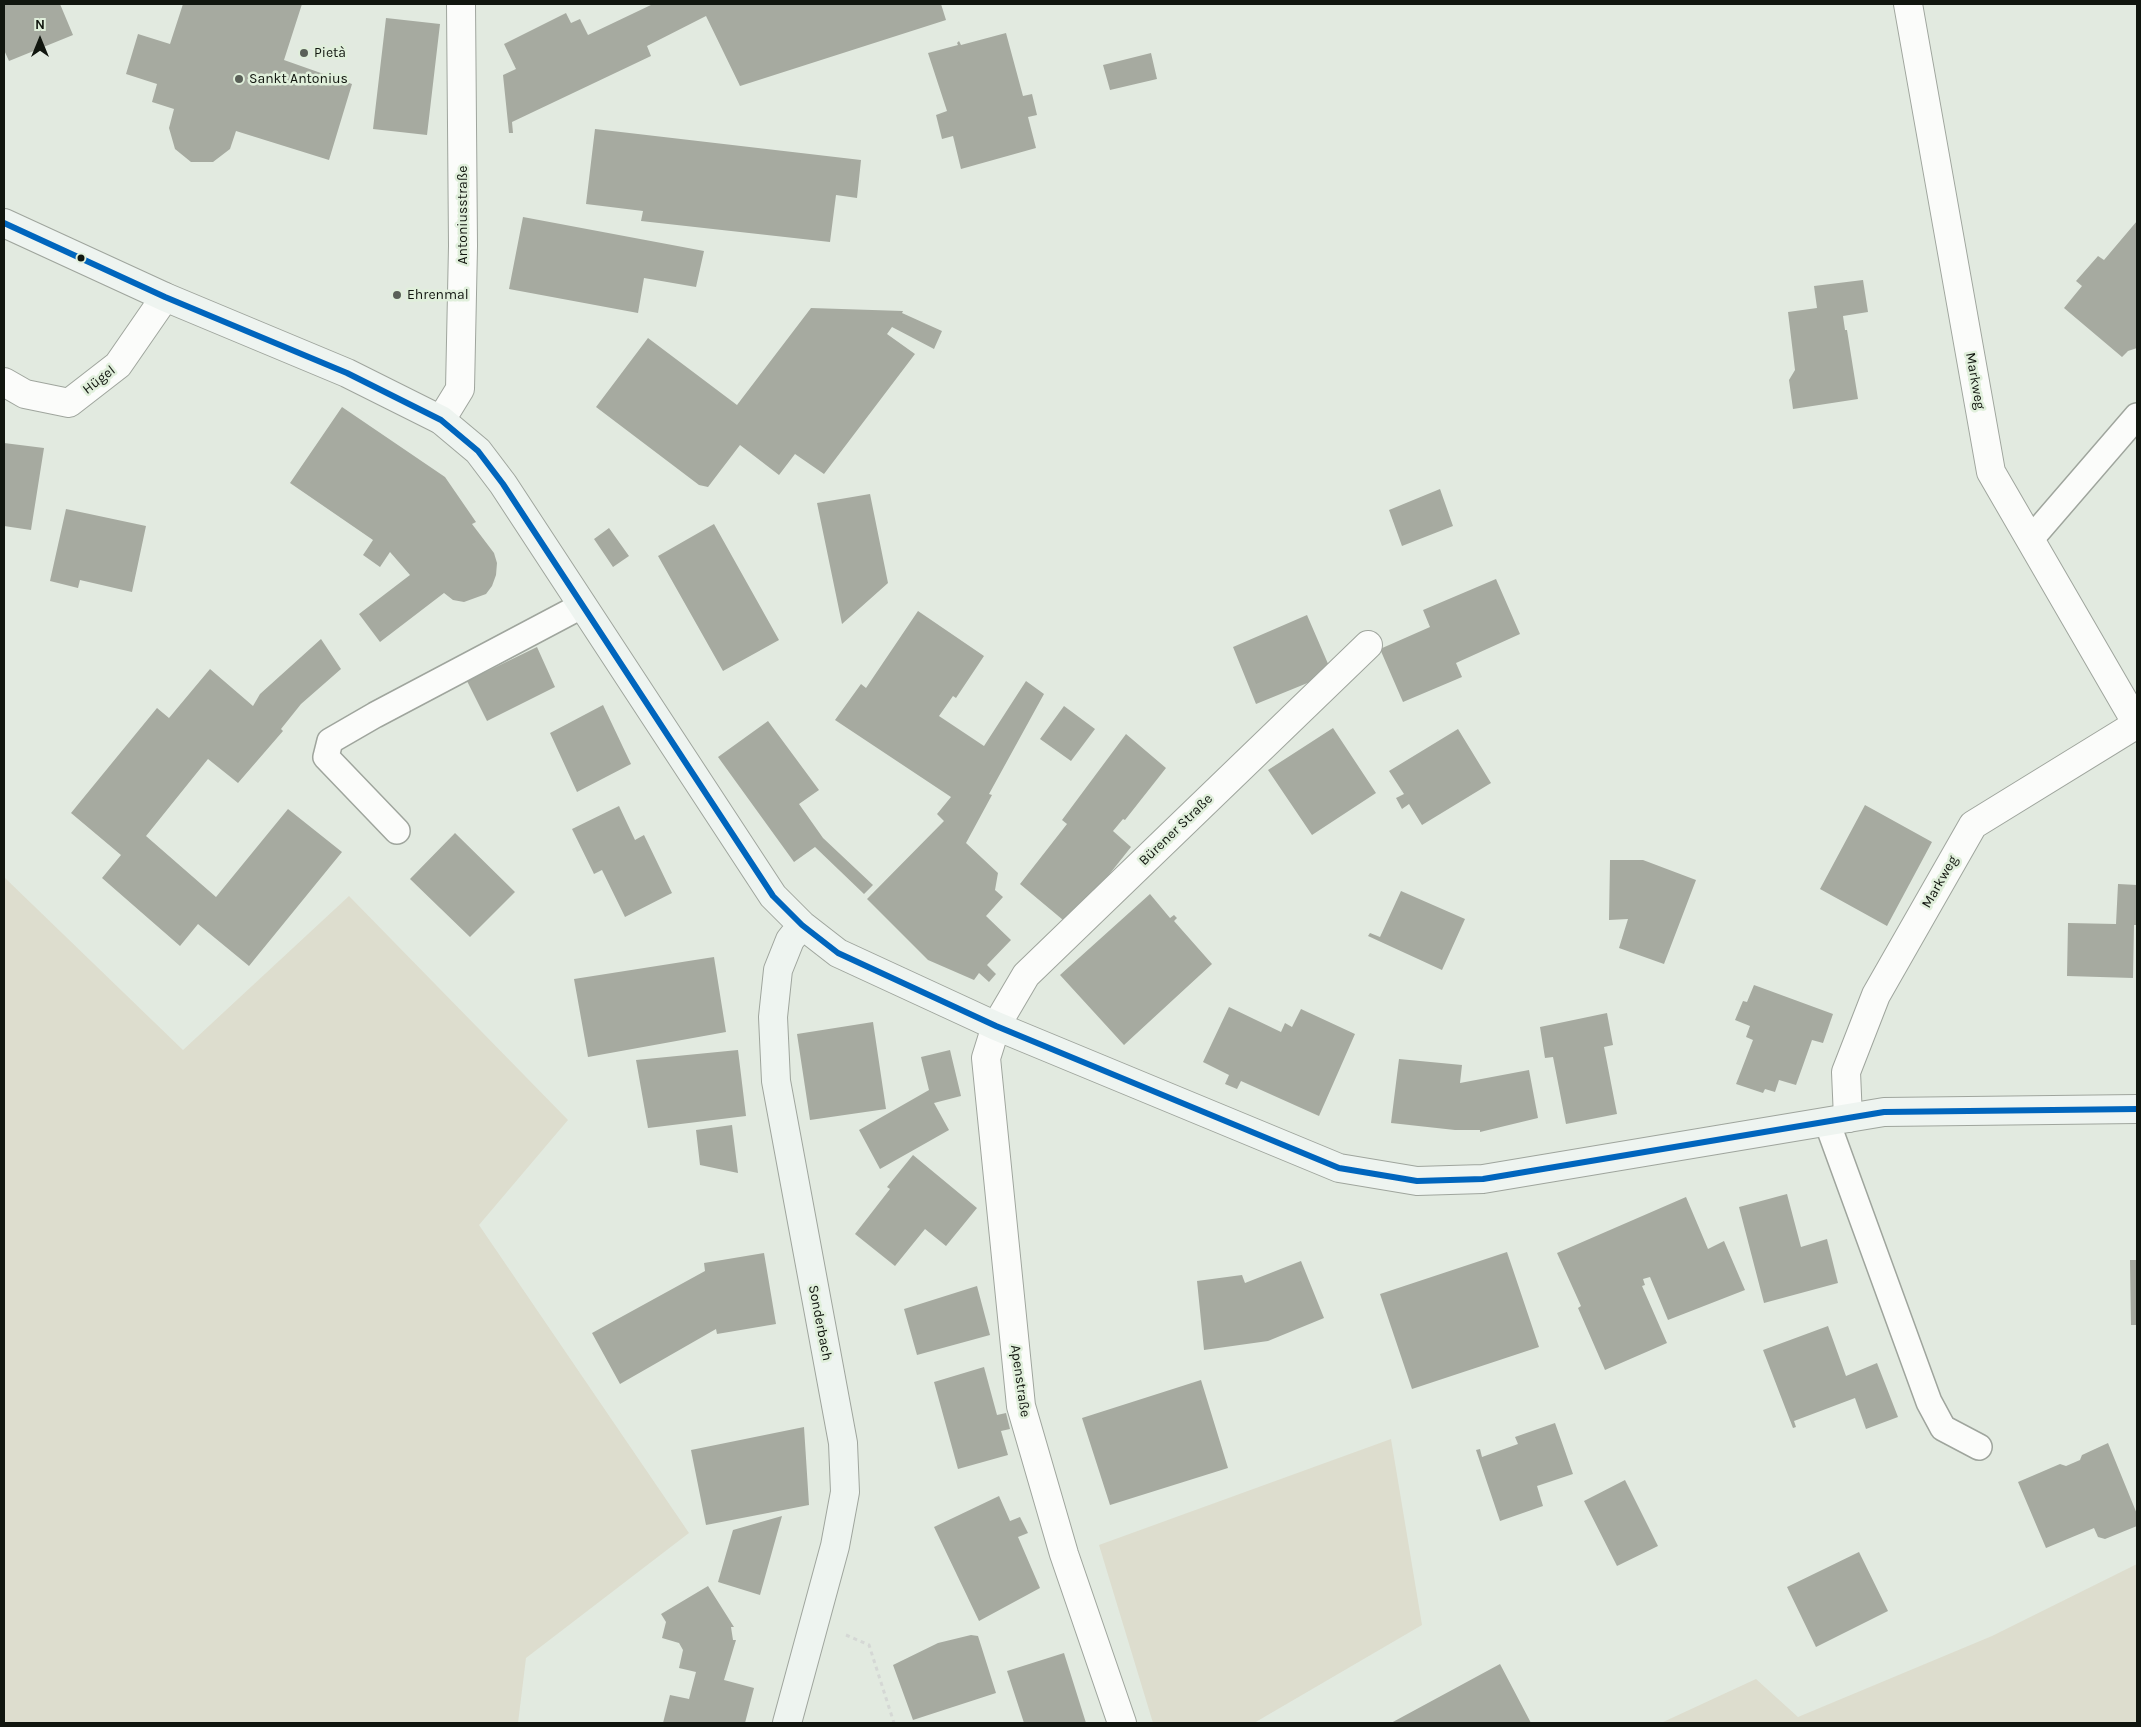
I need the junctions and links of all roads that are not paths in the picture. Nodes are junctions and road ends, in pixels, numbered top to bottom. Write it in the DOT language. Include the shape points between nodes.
graph roads {
  1 [pos="461,4"];
  2 [pos="1908,4"];
  3 [pos="4,222"];
  4 [pos="165,297"];
  5 [pos="4,382"];
  6 [pos="2137,416"];
  7 [pos="441,420"];
  8 [pos="2030,540"];
  9 [pos="583,605"];
  10 [pos="1368,645"];
  11 [pos="2137,724"];
  12 [pos="397,831"];
  13 [pos="802,925"];
  14 [pos="996,1026"];
  15 [pos="2137,1109"];
  16 [pos="1837,1120"];
  17 [pos="1980,1447"];
  18 [pos="787,1723"];
  19 [pos="1122,1723"];
  1 -- 7 [label="street, Antoniusstraße" via="463,246 460,389"];
  2 -- 8 [label="street, Markweg" via="1991,472"];
  3 -- 4 [label="street"];
  4 -- 5 [label="street, Hügel" via="118,365 69,403 25,394"];
  4 -- 7 [label="street" via="347,373"];
  6 -- 8 [label="lane"];
  7 -- 9 [label="street" via="478,451"];
  8 -- 11 [label="street, Markweg"];
  9 -- 12 [label="lane" via="330,741 326,757"];
  9 -- 13 [label="street" via="773,896"];
  10 -- 14 [label="street, Bürener Straße" via="1026,975"];
  11 -- 16 [label="street, Markweg" via="1973,825 1876,995 1846,1072"];
  13 -- 14 [label="street" via="838,953"];
  13 -- 18 [label="street, Sonderbach" via="790,940 778,970 773,1017 776,1081 843,1443 845,1492 836,1546"];
  14 -- 16 [label="street" via="1340,1168 1417,1181 1484,1179"];
  14 -- 19 [label="street, Apenstraße" via="986,1058 1021,1406 1064,1554"];
  15 -- 16 [label="street" via="1884,1112"];
  16 -- 17 [label="lane" via="1929,1402 1944,1428"];
}
